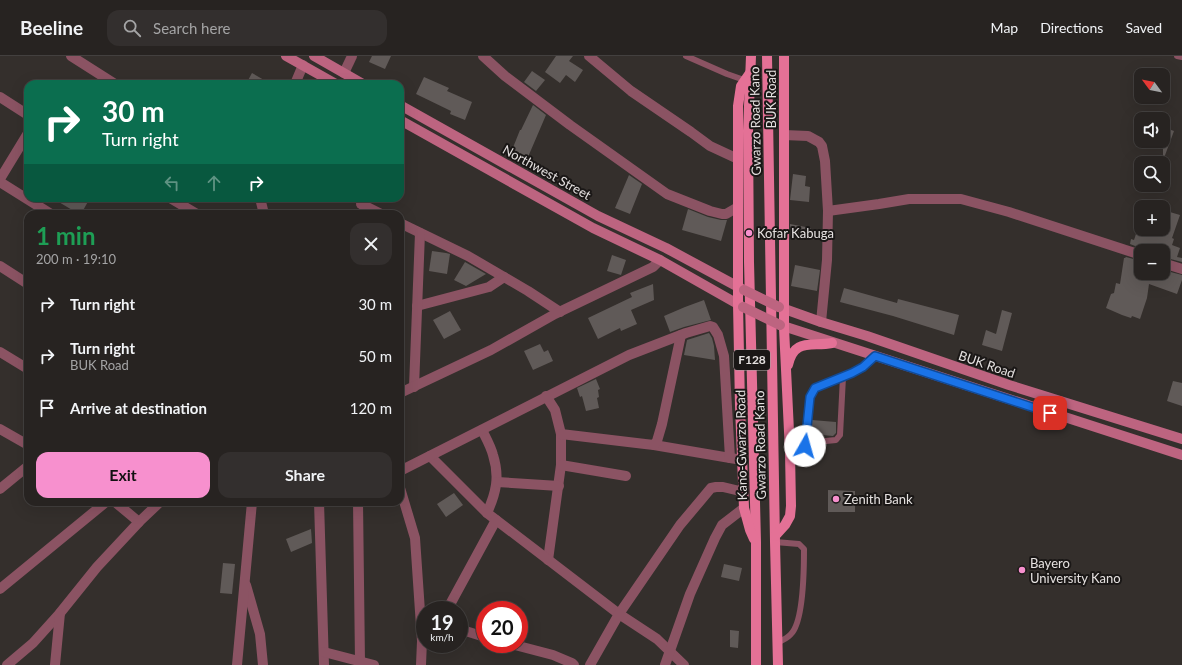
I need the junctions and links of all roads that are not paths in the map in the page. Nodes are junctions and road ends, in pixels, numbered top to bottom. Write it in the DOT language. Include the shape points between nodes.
graph roads {
  1 [pos="71,56"];
  2 [pos="286,56"];
  3 [pos="314,56"];
  4 [pos="352,56"];
  5 [pos="483,56"];
  6 [pos="589,56"];
  7 [pos="686,56"];
  8 [pos="751,56"];
  9 [pos="767,56"];
  10 [pos="784,56"];
  11 [pos="1177,56"];
  12 [pos="1182,57"];
  13 [pos="302,65"];
  14 [pos="344,73"];
  15 [pos="748,79"];
  16 [pos="109,80"];
  17 [pos="296,80"];
  18 [pos="329,80"];
  19 [pos="356,80"];
  20 [pos="0,97"];
  21 [pos="404,107"];
  22 [pos="24,112"];
  23 [pos="404,122"];
  24 [pos="784,135"];
  25 [pos="24,140"];
  26 [pos="738,159"];
  27 [pos="0,180"];
  28 [pos="24,196"];
  29 [pos="33,202"];
  30 [pos="177,202"];
  31 [pos="361,205"];
  32 [pos="738,207"];
  33 [pos="45,210"];
  34 [pos="190,210"];
  35 [pos="372,210"];
  36 [pos="828,211"];
  37 [pos="404,225"];
  38 [pos="420,233"];
  39 [pos="1134,254"];
  40 [pos="660,260"];
  41 [pos="1170,265"];
  42 [pos="0,266"];
  43 [pos="1182,269"];
  44 [pos="504,277"];
  45 [pos="24,281"];
  46 [pos="741,288"];
  47 [pos="740,305"];
  48 [pos="417,306"];
  49 [pos="782,308"];
  50 [pos="560,312"];
  51 [pos="821,322"];
  52 [pos="782,327"];
  53 [pos="681,335"];
  54 [pos="832,342"];
  55 [pos="0,352"];
  56 [pos="875,356"];
  57 [pos="24,367"];
  58 [pos="787,369"];
  59 [pos="843,377"];
  60 [pos="414,387"];
  61 [pos="404,391"];
  62 [pos="546,396"];
  63 [pos="0,430"];
  64 [pos="482,430"];
  65 [pos="561,434"];
  66 [pos="1182,439"];
  67 [pos="806,443"];
  68 [pos="24,444"];
  69 [pos="654,445"];
  70 [pos="790,452"];
  71 [pos="1182,455"];
  72 [pos="430,456"];
  73 [pos="730,458"];
  74 [pos="742,460"];
  75 [pos="561,466"];
  76 [pos="404,468"];
  77 [pos="24,469"];
  78 [pos="626,476"];
  79 [pos="497,482"];
  80 [pos="559,486"];
  81 [pos="0,488"];
  82 [pos="744,492"];
  83 [pos="404,501"];
  84 [pos="101,506"];
  85 [pos="120,506"];
  86 [pos="156,506"];
  87 [pos="252,506"];
  88 [pos="319,506"];
  89 [pos="358,506"];
  90 [pos="744,508"];
  91 [pos="487,513"];
  92 [pos="496,520"];
  93 [pos="139,522"];
  94 [pos="775,539"];
  95 [pos="756,542"];
  96 [pos="548,560"];
  97 [pos="245,579"];
  98 [pos="0,589"];
  99 [pos="421,601"];
  100 [pos="452,601"];
  101 [pos="60,613"];
  102 [pos="619,614"];
  103 [pos="778,642"];
  104 [pos="528,648"];
  105 [pos="324,652"];
  106 [pos="670,652"];
  107 [pos="422,653"];
  108 [pos="360,662"];
  109 [pos="7,665"];
  110 [pos="55,665"];
  111 [pos="237,665"];
  112 [pos="263,665"];
  113 [pos="324,665"];
  114 [pos="374,665"];
  115 [pos="420,665"];
  116 [pos="574,665"];
  117 [pos="590,665"];
  118 [pos="665,665"];
  119 [pos="684,665"];
  120 [pos="756,665"];
  121 [pos="778,665"];
  1 -- 16 [label="street"];
  2 -- 13 [label="main road"];
  3 -- 14 [label="main road"];
  4 -- 14 [label="street"];
  5 -- 32 [label="street" via="546,107 667,194 722,214"];
  6 -- 26 [label="street" via="631,91 710,146"];
  7 -- 15 [label="lane" via="714,69"];
  8 -- 15 [label="main road, Kano-Gwarzo Road / F128"];
  9 -- 94 [label="main road, Gwarzo Road Kano / F128"];
  10 -- 24 [label="main road, BUK Road"];
  11 -- 12 [label="lane"];
  13 -- 17 [label="street"];
  13 -- 18 [label="main road"];
  14 -- 19 [label="main road"];
  15 -- 26 [label="main road" via="741,86 738,106"];
  15 -- 95 [label="main road, Kano-Gwarzo Road / F128" via="749,262"];
  20 -- 22 [label="street"];
  21 -- 46 [label="main road, Northwest Street" via="598,216"];
  23 -- 40 [label="main road, Northwest Street" via="592,228"];
  24 -- 36 [label="street" via="808,136 822,146"];
  24 -- 49 [label="main road, BUK Road"];
  25 -- 27 [label="street"];
  26 -- 32 [label="main road"];
  27 -- 28 [label="street"];
  29 -- 33 [label="street"];
  30 -- 34 [label="street"];
  31 -- 35 [label="street"];
  32 -- 46 [label="main road"];
  36 -- 39 [label="street" via="909,199 961,199 1009,212"];
  36 -- 51 [label="street" via="827,260"];
  37 -- 38 [label="street"];
  38 -- 44 [label="street"];
  38 -- 48 [label="street"];
  40 -- 47 [label="main road, Northwest Street"];
  40 -- 50 [label="street" via="653,267"];
  41 -- 43 [label="street"];
  42 -- 45 [label="street"];
  44 -- 48 [label="street" via="489,287"];
  44 -- 50 [label="street"];
  46 -- 47 [label="main road"];
  46 -- 49 [label="main road, Northwest Street, bridge"];
  47 -- 52 [label="main road, Northwest Street, bridge"];
  47 -- 74 [label="main road"];
  48 -- 60 [label="street"];
  49 -- 51 [label="main road, BUK Road"];
  49 -- 52 [label="main road, BUK Road"];
  50 -- 60 [label="street" via="491,350"];
  51 -- 66 [label="main road, BUK Road"];
  52 -- 54 [label="main road, BUK Road"];
  52 -- 58 [label="main road, BUK Road"];
  53 -- 62 [label="street" via="629,355"];
  53 -- 69 [label="street" via="662,424"];
  53 -- 73 [label="street" via="710,326 718,335 724,356"];
  54 -- 56 [label="main road, BUK Road"];
  54 -- 58 [label="main road" via="802,345 794,349"];
  55 -- 57 [label="street"];
  56 -- 59 [label="lane" via="863,367"];
  56 -- 71 [label="main road, BUK Road"];
  58 -- 70 [label="main road, BUK Road"];
  59 -- 67 [label="lane" via="815,388 812,392"];
  59 -- 67 [label="lane" via="840,436 836,440"];
  60 -- 61 [label="street"];
  62 -- 64 [label="street"];
  62 -- 65 [label="street" via="555,410"];
  63 -- 68 [label="street"];
  64 -- 72 [label="street"];
  64 -- 79 [label="street" via="494,455"];
  65 -- 69 [label="street"];
  65 -- 75 [label="street"];
  67 -- 70 [label="lane" via="802,448"];
  69 -- 73 [label="street"];
  70 -- 94 [label="main road, BUK Road" via="790,516"];
  72 -- 76 [label="street"];
  72 -- 91 [label="street"];
  73 -- 74 [label="street"];
  74 -- 82 [label="main road"];
  75 -- 78 [label="street"];
  75 -- 80 [label="street"];
  77 -- 81 [label="street"];
  79 -- 80 [label="street"];
  79 -- 91 [label="street"];
  80 -- 96 [label="street"];
  82 -- 90 [label="main road"];
  82 -- 102 [label="street" via="723,487 711,488 680,525"];
  83 -- 99 [label="street" via="415,538"];
  84 -- 98 [label="street"];
  85 -- 93 [label="street"];
  86 -- 93 [label="street"];
  87 -- 97 [label="street"];
  88 -- 105 [label="street"];
  89 -- 108 [label="street"];
  90 -- 95 [label="main road"];
  90 -- 106 [label="street" via="722,525 715,538 690,594"];
  91 -- 92 [label="street"];
  92 -- 96 [label="street"];
  92 -- 100 [label="street"];
  93 -- 101 [label="street" via="96,567"];
  94 -- 103 [label="main road, Gwarzo Road Kano / F128"];
  94 -- 103 [label="lane" via="799,544 804,549 803,592 798,623 792,634"];
  95 -- 120 [label="main road, Kano-Gwarzo Road / F128"];
  96 -- 102 [label="street"];
  97 -- 111 [label="street"];
  97 -- 112 [label="street" via="260,634"];
  101 -- 109 [label="street"];
  101 -- 110 [label="street"];
  102 -- 106 [label="street" via="656,639"];
  102 -- 117 [label="street"];
  103 -- 121 [label="main road, Gwarzo Road Kano / F128"];
  104 -- 116 [label="street" via="553,655"];
  105 -- 108 [label="street"];
  105 -- 113 [label="street"];
  106 -- 118 [label="street"];
  106 -- 119 [label="street"];
  107 -- 115 [label="street"];
  108 -- 114 [label="street"];
}
